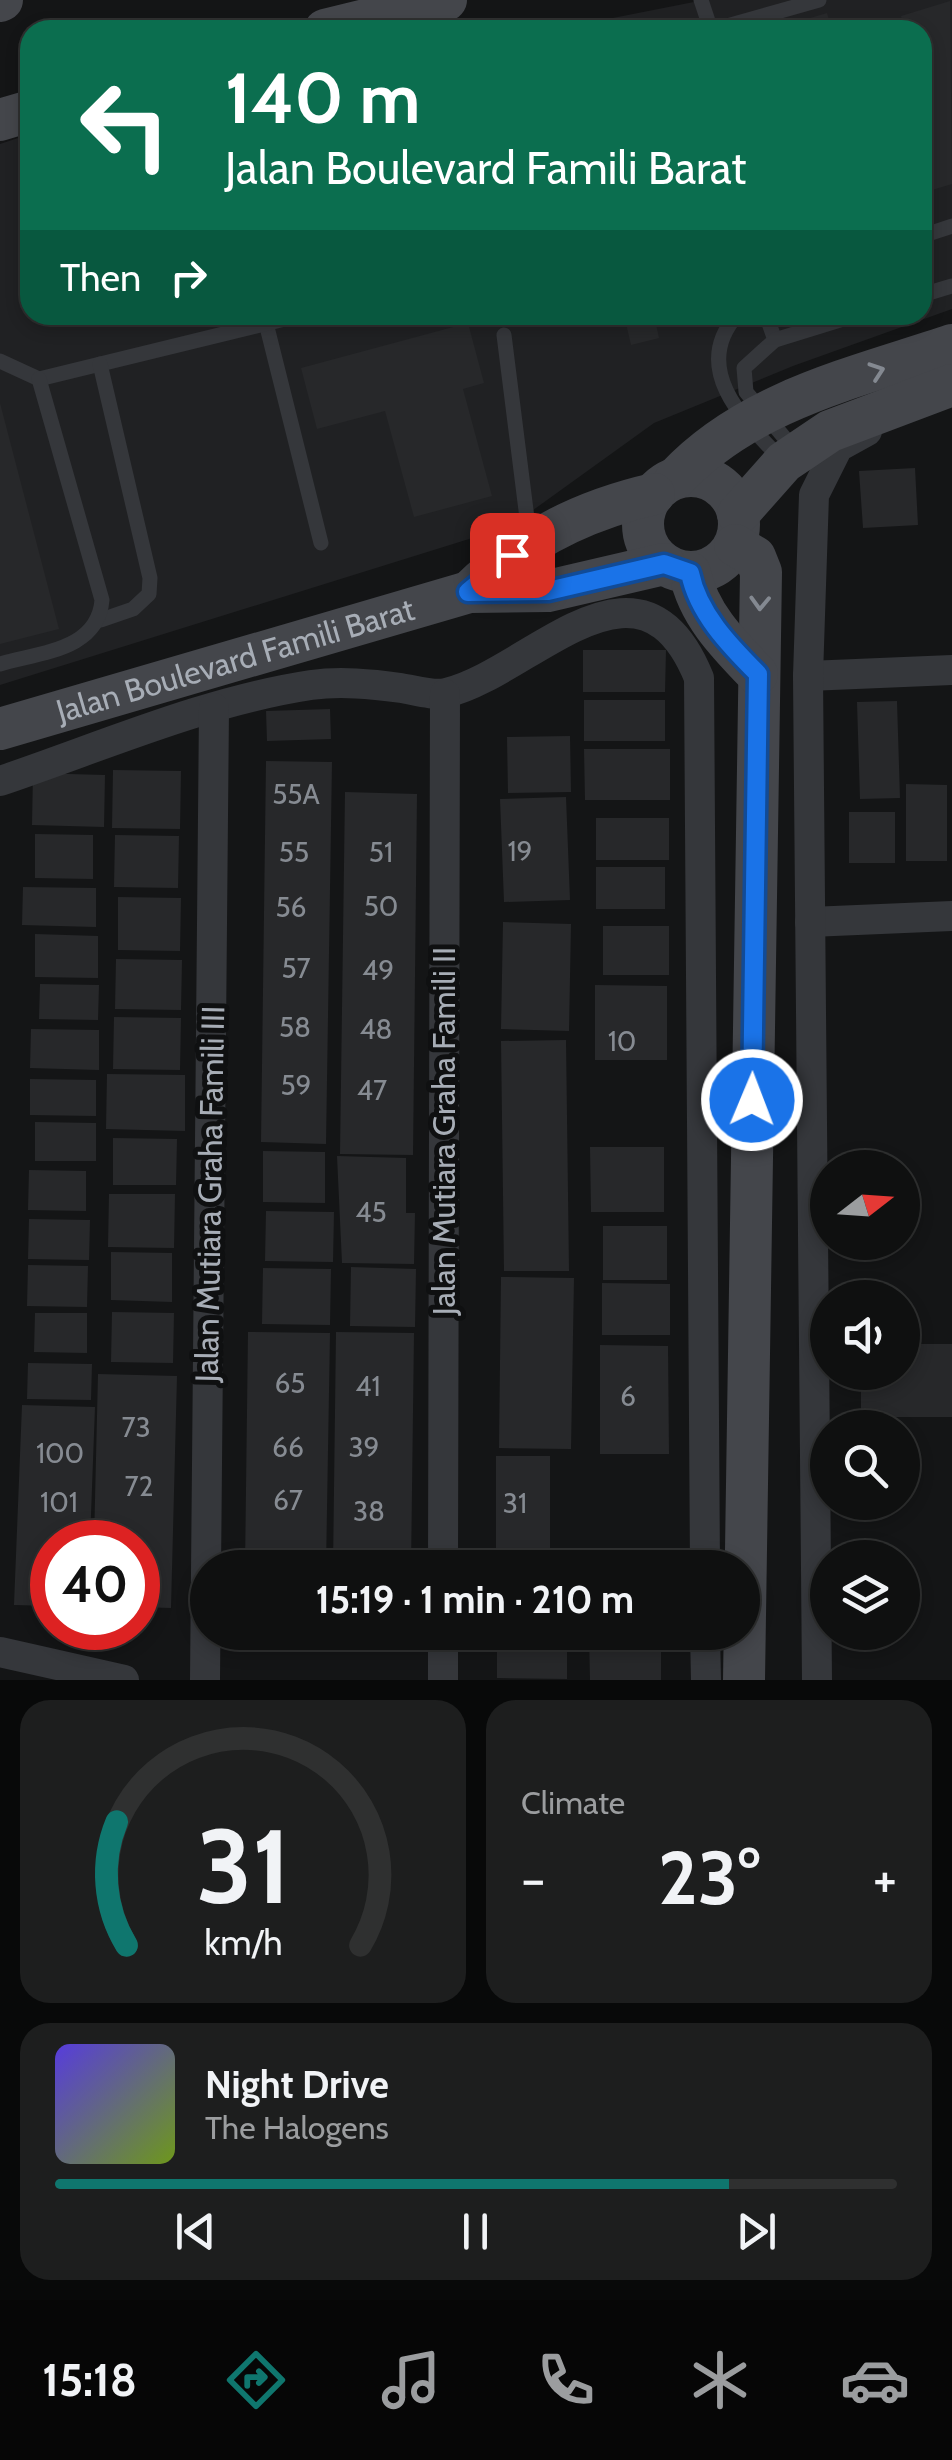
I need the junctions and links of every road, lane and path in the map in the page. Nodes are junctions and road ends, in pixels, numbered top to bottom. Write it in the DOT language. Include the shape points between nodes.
graph roads {
  1 [pos="446,0"];
  2 [pos="820,0"];
  3 [pos="366,20"];
  4 [pos="748,20"];
  5 [pos="258,325"];
  6 [pos="266,325"];
  7 [pos="731,325"];
  8 [pos="770,325"];
  9 [pos="824,325"];
  10 [pos="504,335"];
  11 [pos="775,340"];
  12 [pos="952,345"];
  13 [pos="0,361"];
  14 [pos="100,364"];
  15 [pos="39,379"];
  16 [pos="952,386"];
  17 [pos="952,404"];
  18 [pos="753,417"];
  19 [pos="790,457"];
  20 [pos="665,486"];
  21 [pos="737,529"];
  22 [pos="530,542"];
  23 [pos="321,544"];
  24 [pos="677,568"];
  25 [pos="548,591"];
  26 [pos="468,592"];
  27 [pos="101,620"];
  28 [pos="0,664"];
  29 [pos="952,670"];
  30 [pos="758,674"];
  31 [pos="808,676"];
  32 [pos="444,694"];
  33 [pos="214,708"];
  34 [pos="0,729"];
  35 [pos="0,781"];
  36 [pos="952,916"];
  37 [pos="810,922"];
  38 [pos="443,1550"];
  39 [pos="705,1550"];
  40 [pos="443,1650"];
  41 [pos="705,1650"];
  42 [pos="0,1652"];
  43 [pos="124,1680"];
  44 [pos="205,1680"];
  45 [pos="443,1680"];
  46 [pos="706,1680"];
  47 [pos="744,1680"];
  48 [pos="817,1680"];
  1 -- 3 [label="street"];
  2 -- 4 [label="lane"];
  5 -- 14 [label="lane"];
  6 -- 23 [label="lane"];
  7 -- 18 [label="lane" via="719,344 726,398"];
  8 -- 11 [label="lane"];
  9 -- 11 [label="lane"];
  10 -- 22 [label="lane"];
  11 -- 18 [label="lane" via="744,368"];
  18 -- 12 [label="street, Jalan Boulevard Famili Barat, one-way"];
  13 -- 15 [label="lane"];
  14 -- 15 [label="lane"];
  14 -- 27 [label="lane" via="150,578 149,594 133,610"];
  15 -- 27 [label="lane" via="102,600"];
  16 -- 19 [label="street" via="830,430"];
  17 -- 31 [label="street" via="859,434 838,447 823,470 814,495"];
  18 -- 19 [label="lane"];
  18 -- 20 [label="street, Jalan Boulevard Famili Barat" via="700,452"];
  19 -- 21 [label="street"];
  20 -- 21 [label="street" via="706,478 720,486"];
  20 -- 22 [label="street, Jalan Boulevard Famili Barat"];
  20 -- 24 [label="street" via="645,512 644,531 650,550"];
  21 -- 24 [label="street" via="717,565"];
  21 -- 30 [label="street, one-way" via="761,572"];
  22 -- 25 [label="lane"];
  22 -- 26 [label="street, Jalan Boulevard Famili Barat"];
  24 -- 25 [label="street, Jalan Boulevard Famili Barat"];
  24 -- 30 [label="street" via="727,643"];
  25 -- 26 [label="street, Jalan Boulevard Famili Barat"];
  26 -- 34 [label="street, Jalan Boulevard Famili Barat"];
  27 -- 28 [label="lane" via="85,640"];
  29 -- 31 [label="street"];
  30 -- 47 [label="street"];
  31 -- 37 [label="street"];
  32 -- 33 [label="street" via="346,683"];
  32 -- 38 [label="street, Jalan Mutiara Graha Famili II"];
  32 -- 39 [label="street" via="576,624 626,613 667,628 685,644 698,678"];
  33 -- 35 [label="street"];
  33 -- 44 [label="street, Jalan Mutiara Graha Famili III"];
  36 -- 37 [label="street"];
  37 -- 48 [label="street"];
  40 -- 45 [label="street"];
  41 -- 46 [label="street"];
  42 -- 43 [label="street"];
}
